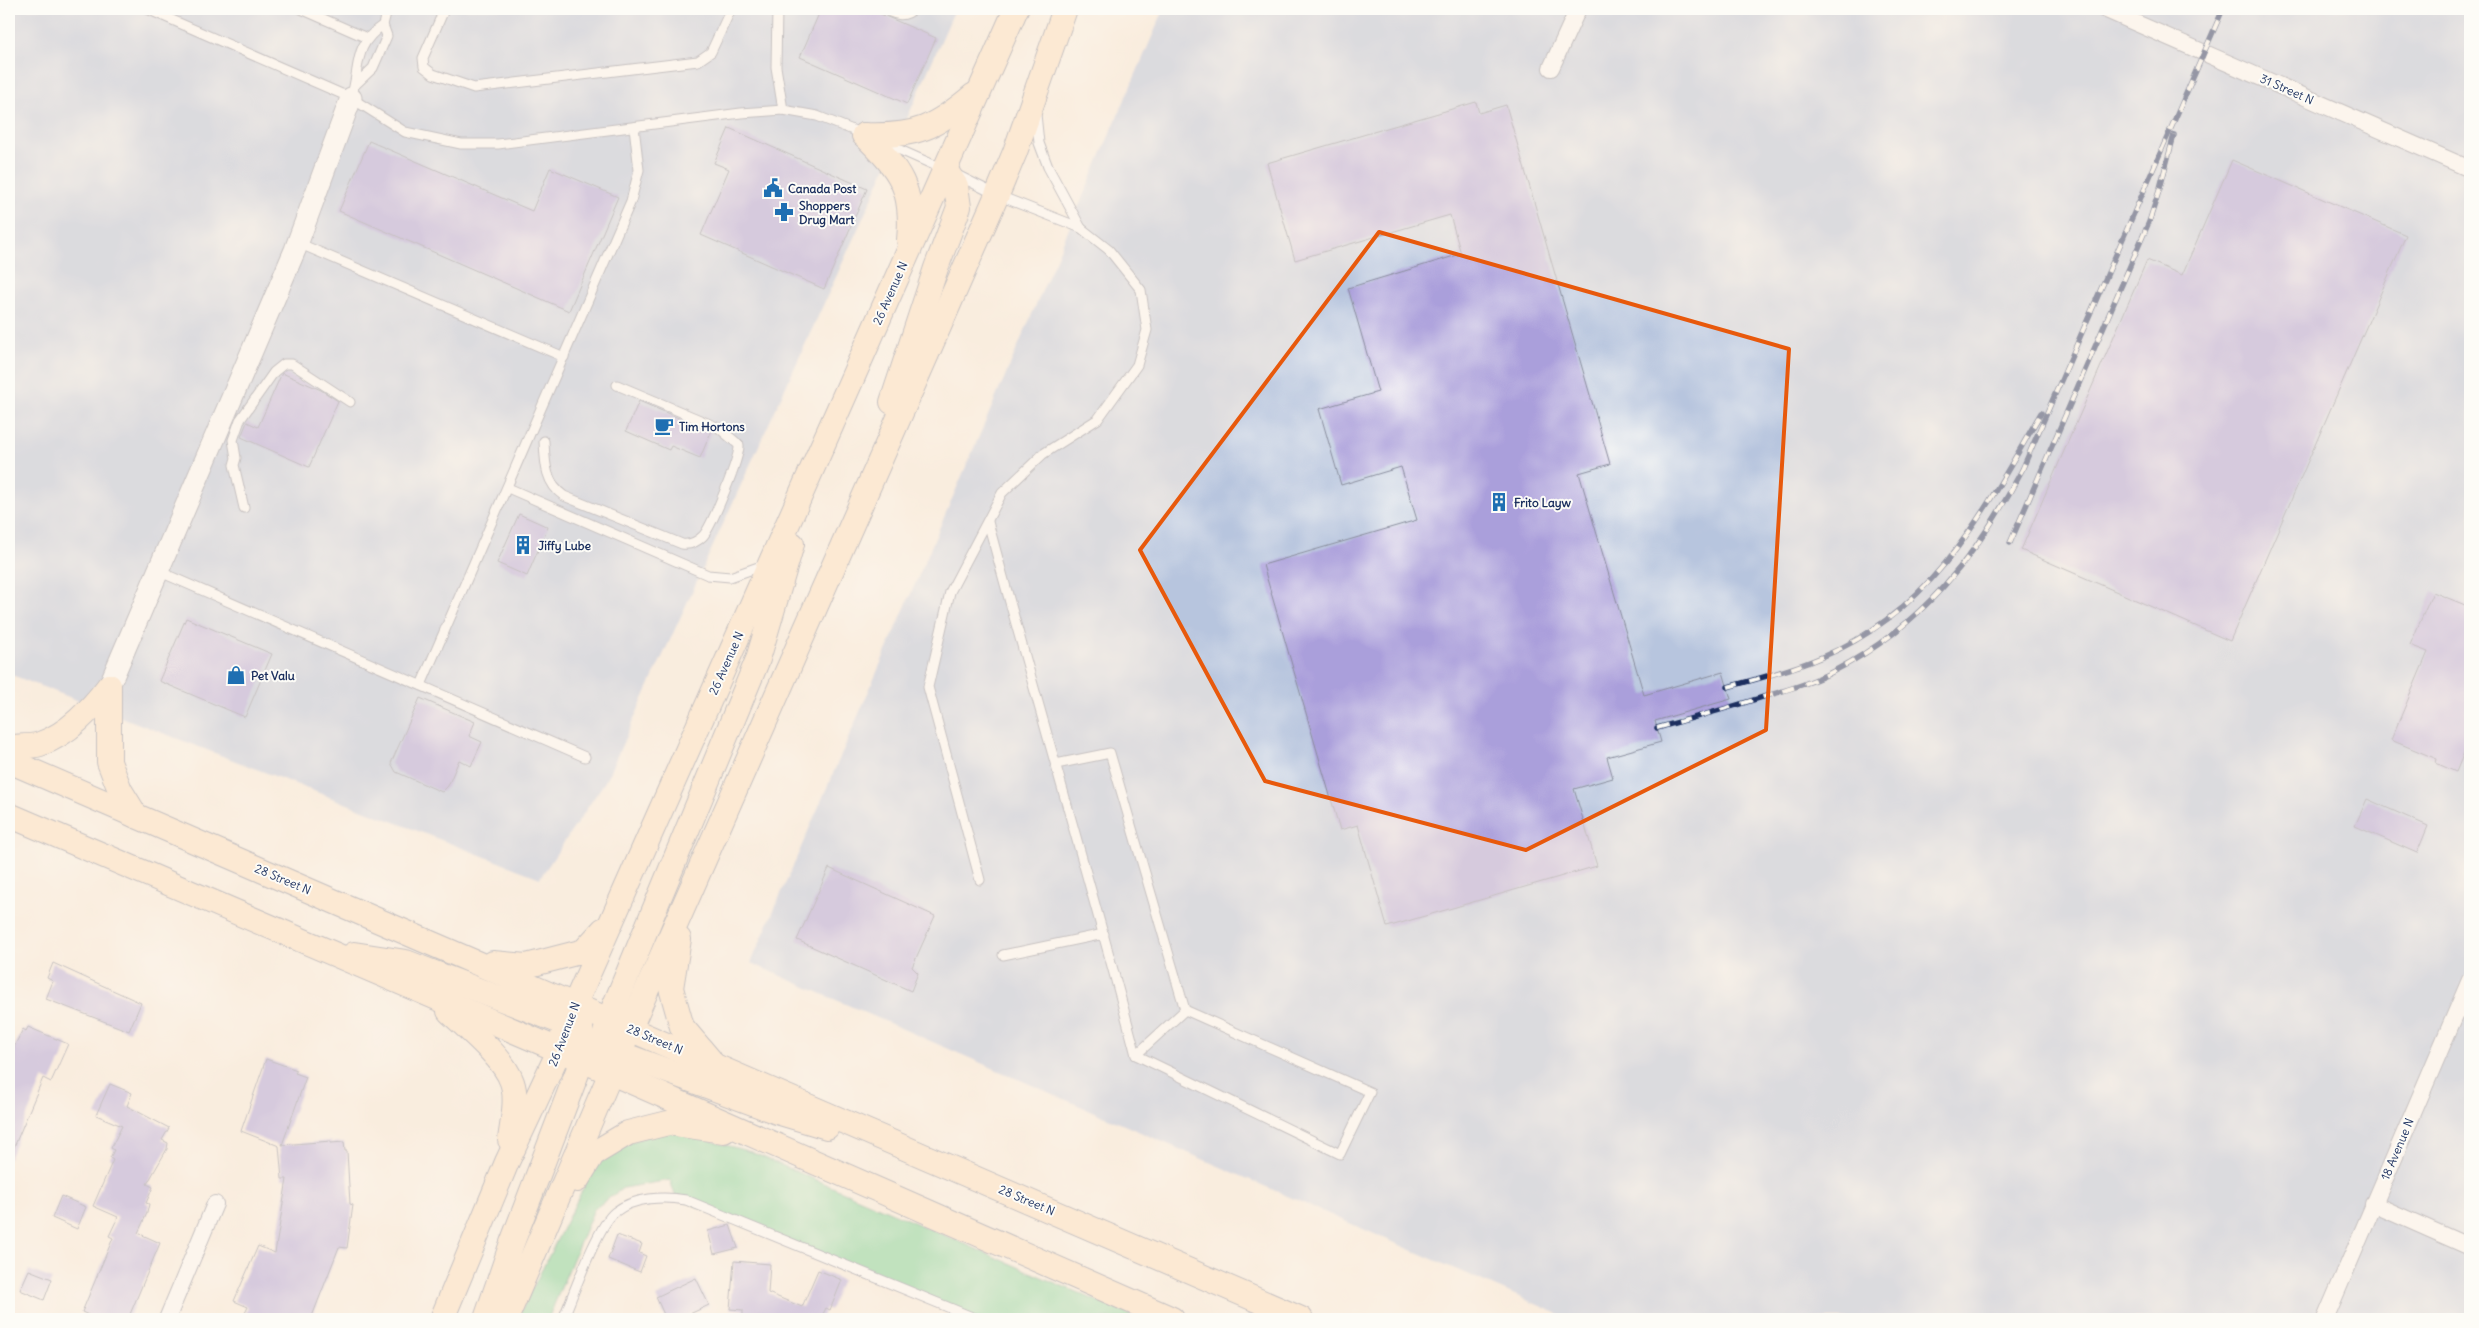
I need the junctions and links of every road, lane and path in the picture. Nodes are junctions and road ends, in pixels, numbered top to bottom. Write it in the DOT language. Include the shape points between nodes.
graph roads {
  1 [pos="147,9"];
  2 [pos="301,9"];
  3 [pos="387,9"];
  4 [pos="441,9"];
  5 [pos="731,9"];
  6 [pos="777,9"];
  7 [pos="883,9"];
  8 [pos="914,9"];
  9 [pos="1016,9"];
  10 [pos="1064,9"];
  11 [pos="1578,9"];
  12 [pos="2104,9"];
  13 [pos="162,12"];
  14 [pos="383,24"];
  15 [pos="367,38"];
  16 [pos="1551,68"];
  17 [pos="980,91"];
  18 [pos="353,92"];
  19 [pos="1034,94"];
  20 [pos="783,110"];
  21 [pos="634,127"];
  22 [pos="864,135"];
  23 [pos="2470,169"];
  24 [pos="944,170"];
  25 [pos="997,195"];
  26 [pos="1081,228"];
  27 [pos="298,243"];
  28 [pos="908,253"];
  29 [pos="564,357"];
  30 [pos="617,385"];
  31 [pos="350,402"];
  32 [pos="544,441"];
  33 [pos="820,450"];
  34 [pos="508,488"];
  35 [pos="244,508"];
  36 [pos="988,522"];
  37 [pos="846,541"];
  38 [pos="771,562"];
  39 [pos="158,571"];
  40 [pos="109,686"];
  41 [pos="421,686"];
  42 [pos="9,747"];
  43 [pos="585,756"];
  44 [pos="9,761"];
  45 [pos="1056,764"];
  46 [pos="9,816"];
  47 [pos="136,816"];
  48 [pos="980,880"];
  49 [pos="685,905"];
  50 [pos="612,922"];
  51 [pos="1104,934"];
  52 [pos="320,948"];
  53 [pos="1003,955"];
  54 [pos="472,961"];
  55 [pos="2470,980"];
  56 [pos="439,1000"];
  57 [pos="1185,1010"];
  58 [pos="597,1038"];
  59 [pos="559,1051"];
  60 [pos="1136,1055"];
  61 [pos="713,1064"];
  62 [pos="757,1136"];
  63 [pos="932,1159"];
  64 [pos="507,1162"];
  65 [pos="215,1204"];
  66 [pos="2373,1204"];
  67 [pos="2470,1247"];
  68 [pos="533,1254"];
  69 [pos="167,1319"];
  70 [pos="442,1319"];
  71 [pos="486,1319"];
  72 [pos="506,1319"];
  73 [pos="563,1319"];
  74 [pos="978,1319"];
  75 [pos="1172,1319"];
  76 [pos="1300,1319"];
  77 [pos="2325,1319"];
  1 -- 13 [label="lane"];
  2 -- 15 [label="lane"];
  3 -- 14 [label="lane"];
  4 -- 5 [label="lane" via="444,10 423,58 424,67 433,74 474,88 698,61 710,52"];
  6 -- 20 [label="lane" via="776,67"];
  7 -- 8 [label="lane" via="899,16"];
  9 -- 17 [label="main road, 26 Avenue N"];
  10 -- 19 [label="main road, 26 Avenue N"];
  11 -- 16 [label="street"];
  12 -- 23 [label="street, 31 Street N"];
  13 -- 18 [label="lane"];
  14 -- 15 [label="lane"];
  14 -- 18 [label="lane" via="387,36 374,68"];
  15 -- 18 [label="lane" via="356,63"];
  17 -- 22 [label="main road" via="950,116 924,129 896,136"];
  17 -- 24 [label="main road, 26 Avenue N"];
  18 -- 21 [label="lane" via="405,132 461,144 498,144"];
  18 -- 27 [label="street"];
  19 -- 25 [label="main road, 26 Avenue N"];
  19 -- 26 [label="lane" via="1039,143 1048,167"];
  20 -- 21 [label="lane"];
  20 -- 22 [label="lane" via="817,116"];
  21 -- 29 [label="lane" via="639,170 635,190"];
  22 -- 24 [label="lane"];
  22 -- 28 [label="main road" via="889,160 908,192 911,216"];
  24 -- 25 [label="lane"];
  24 -- 28 [label="main road, 26 Avenue N"];
  24 -- 37 [label="main road" via="956,186 960,207 936,268"];
  25 -- 26 [label="lane"];
  25 -- 37 [label="main road, 26 Avenue N"];
  26 -- 36 [label="lane" via="1109,250 1141,290 1147,330 1137,366 1098,420 1043,454 1002,493"];
  27 -- 29 [label="lane"];
  27 -- 39 [label="street"];
  28 -- 33 [label="main road, 26 Avenue N"];
  29 -- 34 [label="lane"];
  30 -- 32 [label="lane" via="719,428 738,445 738,458 708,530 699,540 682,544 564,496 550,482"];
  31 -- 35 [label="lane" via="292,364 282,365 274,372 240,420 233,440 234,470"];
  33 -- 38 [label="main road, 26 Avenue N"];
  33 -- 58 [label="main road" via="758,659"];
  34 -- 38 [label="lane" via="708,575 730,577"];
  34 -- 41 [label="lane"];
  36 -- 45 [label="lane"];
  36 -- 48 [label="lane" via="950,592 928,687"];
  37 -- 49 [label="main road, 26 Avenue N"];
  38 -- 50 [label="main road, 26 Avenue N"];
  39 -- 40 [label="street"];
  39 -- 41 [label="lane"];
  40 -- 42 [label="main road" via="90,710 66,729 40,744"];
  40 -- 47 [label="main road" via="109,762 120,790"];
  41 -- 43 [label="lane"];
  44 -- 47 [label="main road, 28 Street N"];
  45 -- 51 [label="lane"];
  45 -- 57 [label="lane" via="1110,753"];
  46 -- 52 [label="main road"];
  47 -- 54 [label="main road, 28 Street N"];
  49 -- 58 [label="main road, 26 Avenue N"];
  49 -- 61 [label="main road" via="670,988 682,1027"];
  50 -- 54 [label="main road" via="584,951 526,966"];
  50 -- 58 [label="main road, 26 Avenue N"];
  51 -- 53 [label="lane"];
  51 -- 60 [label="lane"];
  52 -- 56 [label="main road"];
  52 -- 58 [label="main road" via="406,962"];
  54 -- 58 [label="main road, 28 Street N"];
  55 -- 66 [label="street, 18 Avenue N"];
  56 -- 59 [label="main road"];
  56 -- 64 [label="main road" via="500,1063 513,1083 514,1111"];
  57 -- 60 [label="lane"];
  57 -- 60 [label="lane" via="1370,1092 1340,1154"];
  58 -- 59 [label="main road, 26 Avenue N"];
  58 -- 61 [label="main road, 28 Street N"];
  58 -- 62 [label="main road, 28 Street N"];
  58 -- 63 [label="main road" via="777,1112"];
  58 -- 68 [label="main road, 26 Avenue N"];
  58 -- 71 [label="main road" via="512,1243"];
  59 -- 64 [label="main road, 26 Avenue N"];
  61 -- 63 [label="main road, 28 Street N"];
  62 -- 68 [label="main road" via="668,1123 628,1133 593,1154"];
  62 -- 75 [label="main road, 28 Street N"];
  63 -- 76 [label="main road, 28 Street N"];
  64 -- 70 [label="main road, 26 Avenue N"];
  65 -- 69 [label="street"];
  66 -- 67 [label="street"];
  66 -- 77 [label="street, 18 Avenue N"];
  68 -- 72 [label="main road, 26 Avenue N"];
  73 -- 74 [label="lane" via="600,1232 614,1212 631,1204 667,1198 686,1200"];
}
